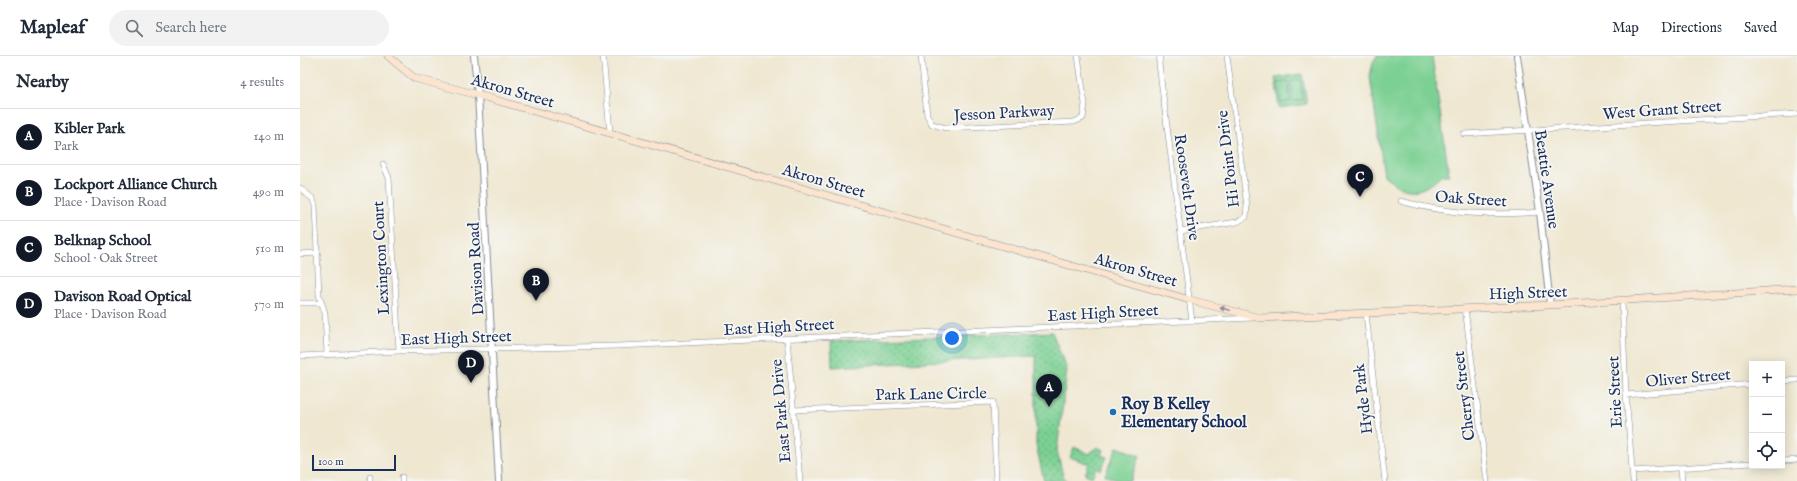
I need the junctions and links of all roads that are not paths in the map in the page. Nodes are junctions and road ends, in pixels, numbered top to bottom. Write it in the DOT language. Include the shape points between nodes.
graph roads {
  1 [pos="388,56"];
  2 [pos="474,56"];
  3 [pos="603,56"];
  4 [pos="921,56"];
  5 [pos="1078,56"];
  6 [pos="1160,56"];
  7 [pos="1226,56"];
  8 [pos="1517,56"];
  9 [pos="478,95"];
  10 [pos="1797,114"];
  11 [pos="1528,130"];
  12 [pos="610,132"];
  13 [pos="1464,134"];
  14 [pos="383,164"];
  15 [pos="300,188"];
  16 [pos="1401,201"];
  17 [pos="1540,212"];
  18 [pos="1181,231"];
  19 [pos="318,253"];
  20 [pos="300,254"];
  21 [pos="1797,289"];
  22 [pos="1190,300"];
  23 [pos="1622,301"];
  24 [pos="300,303"];
  25 [pos="321,303"];
  26 [pos="1550,305"];
  27 [pos="1465,308"];
  28 [pos="1366,314"];
  29 [pos="1260,318"];
  30 [pos="1192,321"];
  31 [pos="787,339"];
  32 [pos="493,348"];
  33 [pos="399,351"];
  34 [pos="327,355"];
  35 [pos="300,356"];
  36 [pos="1797,380"];
  37 [pos="1785,381"];
  38 [pos="1749,384"];
  39 [pos="1626,396"];
  40 [pos="792,410"];
  41 [pos="1797,460"];
  42 [pos="1785,461"];
  43 [pos="1749,463"];
  44 [pos="1681,468"];
  45 [pos="1632,471"];
  46 [pos="499,481"];
  47 [pos="800,481"];
  48 [pos="996,481"];
  49 [pos="1385,481"];
  50 [pos="1487,481"];
  51 [pos="1632,481"];
  52 [pos="1682,481"];
  1 -- 9 [label="main road, Akron Street" via="414,78"];
  2 -- 9 [label="street, Davison Road"];
  3 -- 12 [label="street"];
  4 -- 5 [label="street, Jesson Parkway" via="927,115 932,124 946,128 1074,122 1083,118 1085,104"];
  6 -- 18 [label="street, Roosevelt Drive"];
  7 -- 18 [label="street, Hi Point Drive" via="1247,206 1246,217 1237,222"];
  8 -- 11 [label="street, Beattie Avenue"];
  9 -- 12 [label="main road, Akron Street"];
  9 -- 32 [label="street, Davison Road"];
  10 -- 11 [label="street, West Grant Street"];
  11 -- 13 [label="street, West Grant Street"];
  11 -- 17 [label="street, Beattie Avenue"];
  12 -- 22 [label="main road, Akron Street"];
  14 -- 33 [label="street, Lexington Court" via="389,178"];
  15 -- 19 [label="street" via="313,199 315,206"];
  16 -- 17 [label="street, Oak Street" via="1471,213"];
  17 -- 26 [label="street, Beattie Avenue"];
  18 -- 22 [label="street, Roosevelt Drive"];
  19 -- 20 [label="street"];
  19 -- 25 [label="street"];
  21 -- 23 [label="main road, High Street"];
  29 -- 22 [label="main road, Akron Street, one-way"];
  22 -- 30 [label="street, Roosevelt Drive"];
  23 -- 26 [label="main road, High Street"];
  23 -- 39 [label="street, Erie Street"];
  24 -- 25 [label="street"];
  25 -- 34 [label="street" via="325,313"];
  26 -- 27 [label="main road, High Street"];
  27 -- 28 [label="main road, High Street"];
  27 -- 50 [label="street, Cherry Street"];
  28 -- 29 [label="main road, High Street"];
  28 -- 49 [label="street, Hyde Park"];
  29 -- 30 [label="street, East High Street"];
  30 -- 31 [label="street, East High Street"];
  31 -- 32 [label="street, East High Street"];
  31 -- 40 [label="street, East Park Drive"];
  32 -- 33 [label="street, East High Street"];
  32 -- 46 [label="street, Davison Road"];
  33 -- 34 [label="street, East High Street"];
  34 -- 35 [label="street, East High Street"];
  36 -- 37 [label="street"];
  38 -- 39 [label="street, Oliver Street"];
  39 -- 45 [label="street, Erie Street"];
  40 -- 47 [label="street, East Park Drive"];
  40 -- 48 [label="street, Park Lane Circle" via="993,402"];
  41 -- 42 [label="street"];
  43 -- 44 [label="street"];
  44 -- 45 [label="street"];
  44 -- 52 [label="street"];
  45 -- 51 [label="street, Erie Street"];
}
